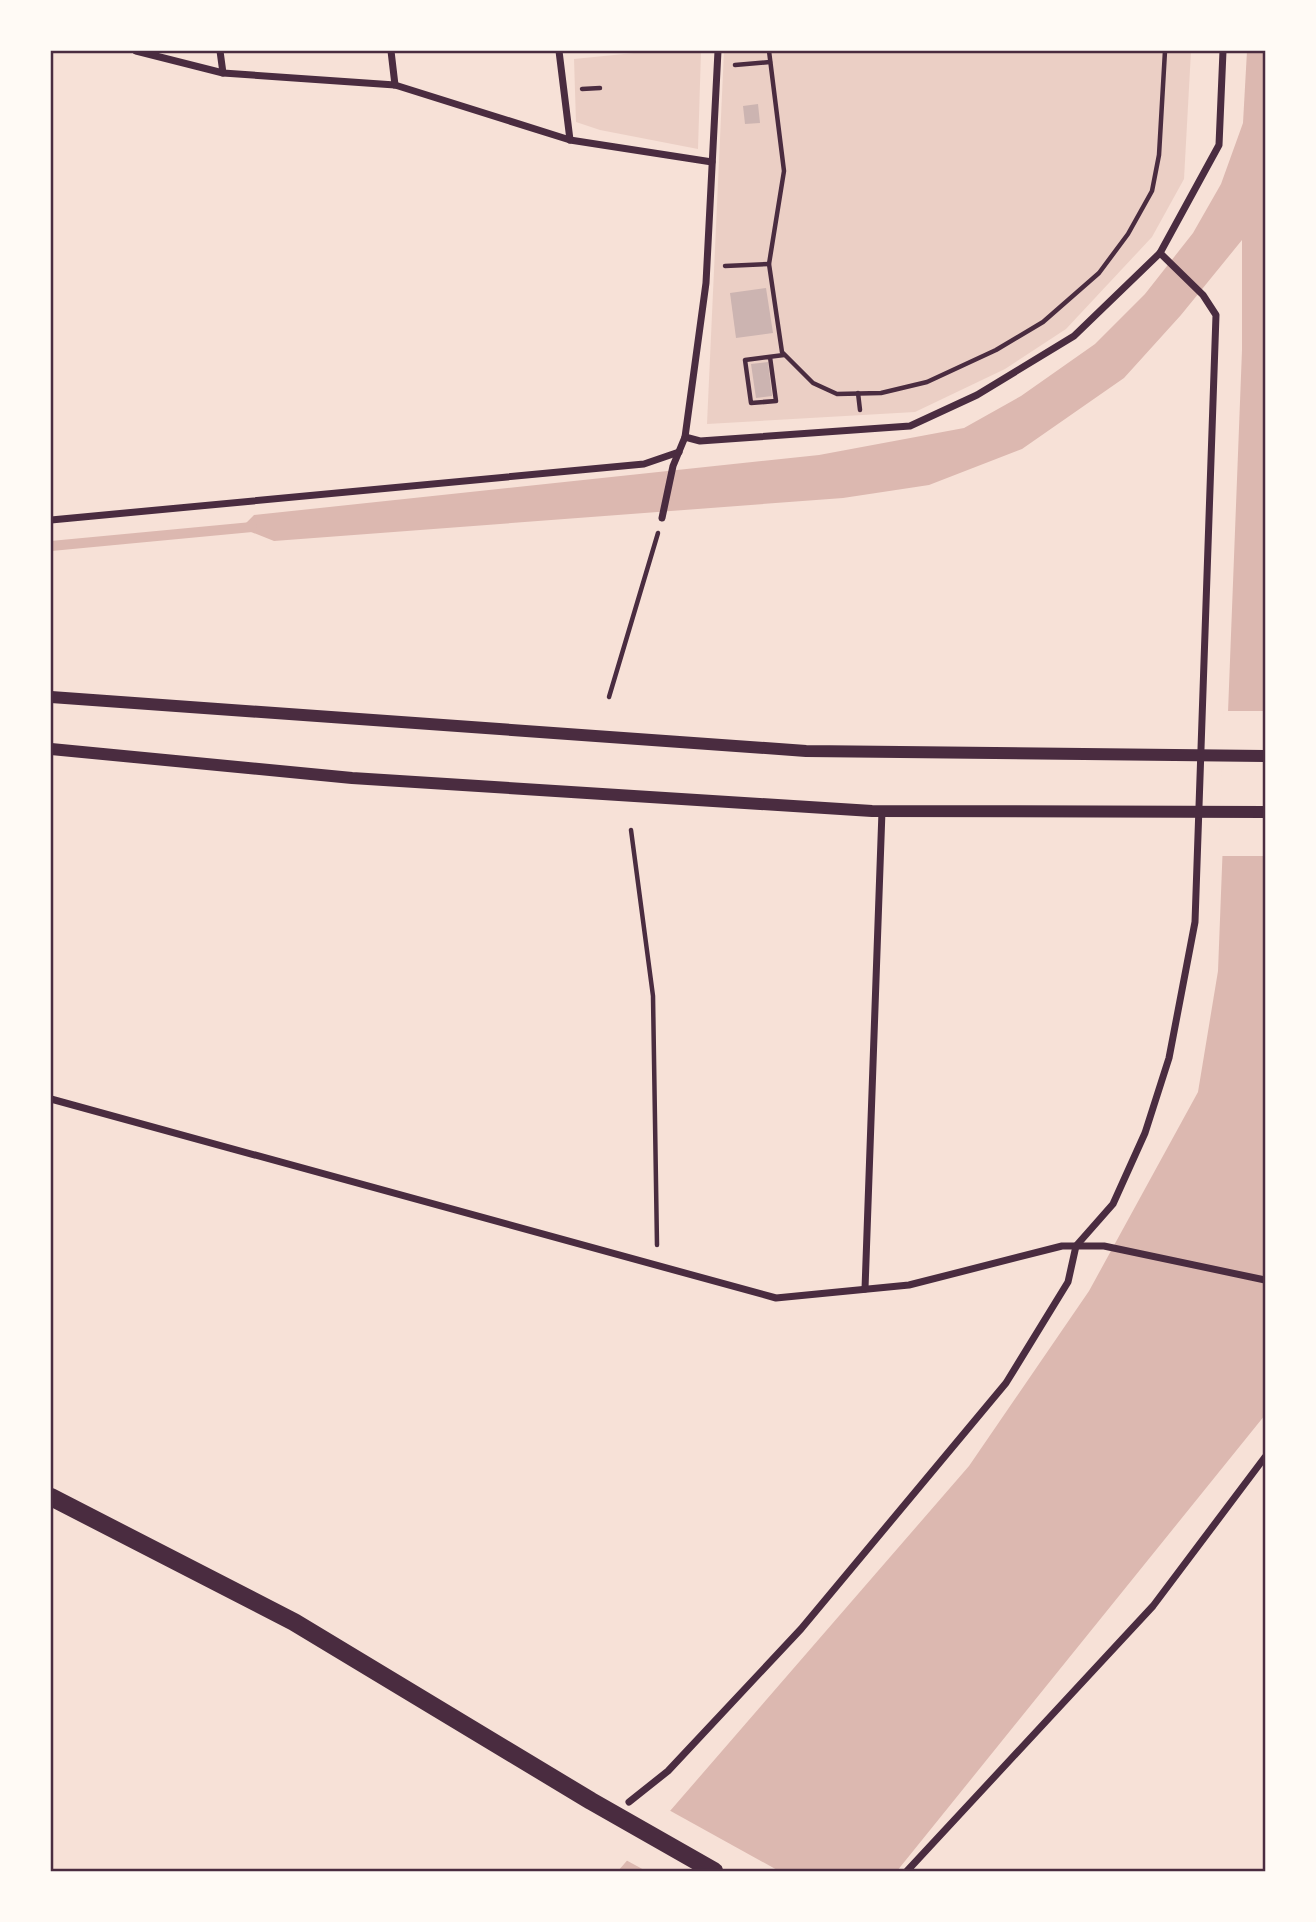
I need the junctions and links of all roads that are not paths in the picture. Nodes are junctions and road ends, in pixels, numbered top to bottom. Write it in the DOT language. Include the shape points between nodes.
graph roads {
  1 [pos="136,51"];
  2 [pos="220,51"];
  3 [pos="391,51"];
  4 [pos="559,51"];
  5 [pos="718,51"];
  6 [pos="1223,51"];
  7 [pos="223,73"];
  8 [pos="396,85"];
  9 [pos="570,140"];
  10 [pos="712,162"];
  11 [pos="1160,253"];
  12 [pos="685,438"];
  13 [pos="679,452"];
  14 [pos="662,518"];
  15 [pos="51,520"];
  16 [pos="51,696"];
  17 [pos="51,749"];
  18 [pos="1207,756"];
  19 [pos="1265,756"];
  20 [pos="882,811"];
  21 [pos="1206,812"];
  22 [pos="1265,812"];
  23 [pos="51,1098"];
  24 [pos="1076,1246"];
  25 [pos="1265,1280"];
  26 [pos="865,1289"];
  27 [pos="1265,1457"];
  28 [pos="51,1497"];
  29 [pos="629,1802"];
  30 [pos="714,1871"];
  31 [pos="907,1871"];
  1 -- 7 [label="street"];
  2 -- 7 [label="street"];
  3 -- 8 [label="street"];
  4 -- 9 [label="street"];
  5 -- 10 [label="street"];
  6 -- 11 [label="street" via="1219,145"];
  7 -- 8 [label="street"];
  8 -- 9 [label="street"];
  9 -- 10 [label="street"];
  10 -- 12 [label="street" via="707,267"];
  11 -- 12 [label="street" via="1073,336 977,395 910,426 700,441"];
  11 -- 18 [label="street" via="1203,295 1216,315"];
  12 -- 13 [label="street"];
  13 -- 14 [label="street"];
  13 -- 15 [label="street" via="644,464"];
  16 -- 18 [label="street" via="806,751"];
  17 -- 20 [label="street" via="352,778"];
  18 -- 19 [label="street"];
  18 -- 21 [label="street"];
  20 -- 21 [label="street"];
  20 -- 26 [label="street"];
  21 -- 22 [label="street"];
  21 -- 24 [label="street" via="1195,922 1169,1058 1145,1133 1113,1204"];
  23 -- 26 [label="street" via="776,1298"];
  24 -- 25 [label="street" via="1104,1247"];
  24 -- 26 [label="street" via="909,1285"];
  24 -- 29 [label="street" via="1068,1282 1006,1383 801,1629 668,1771"];
  27 -- 31 [label="street" via="1153,1606"];
  28 -- 30 [label="main road" via="294,1622"];
}
